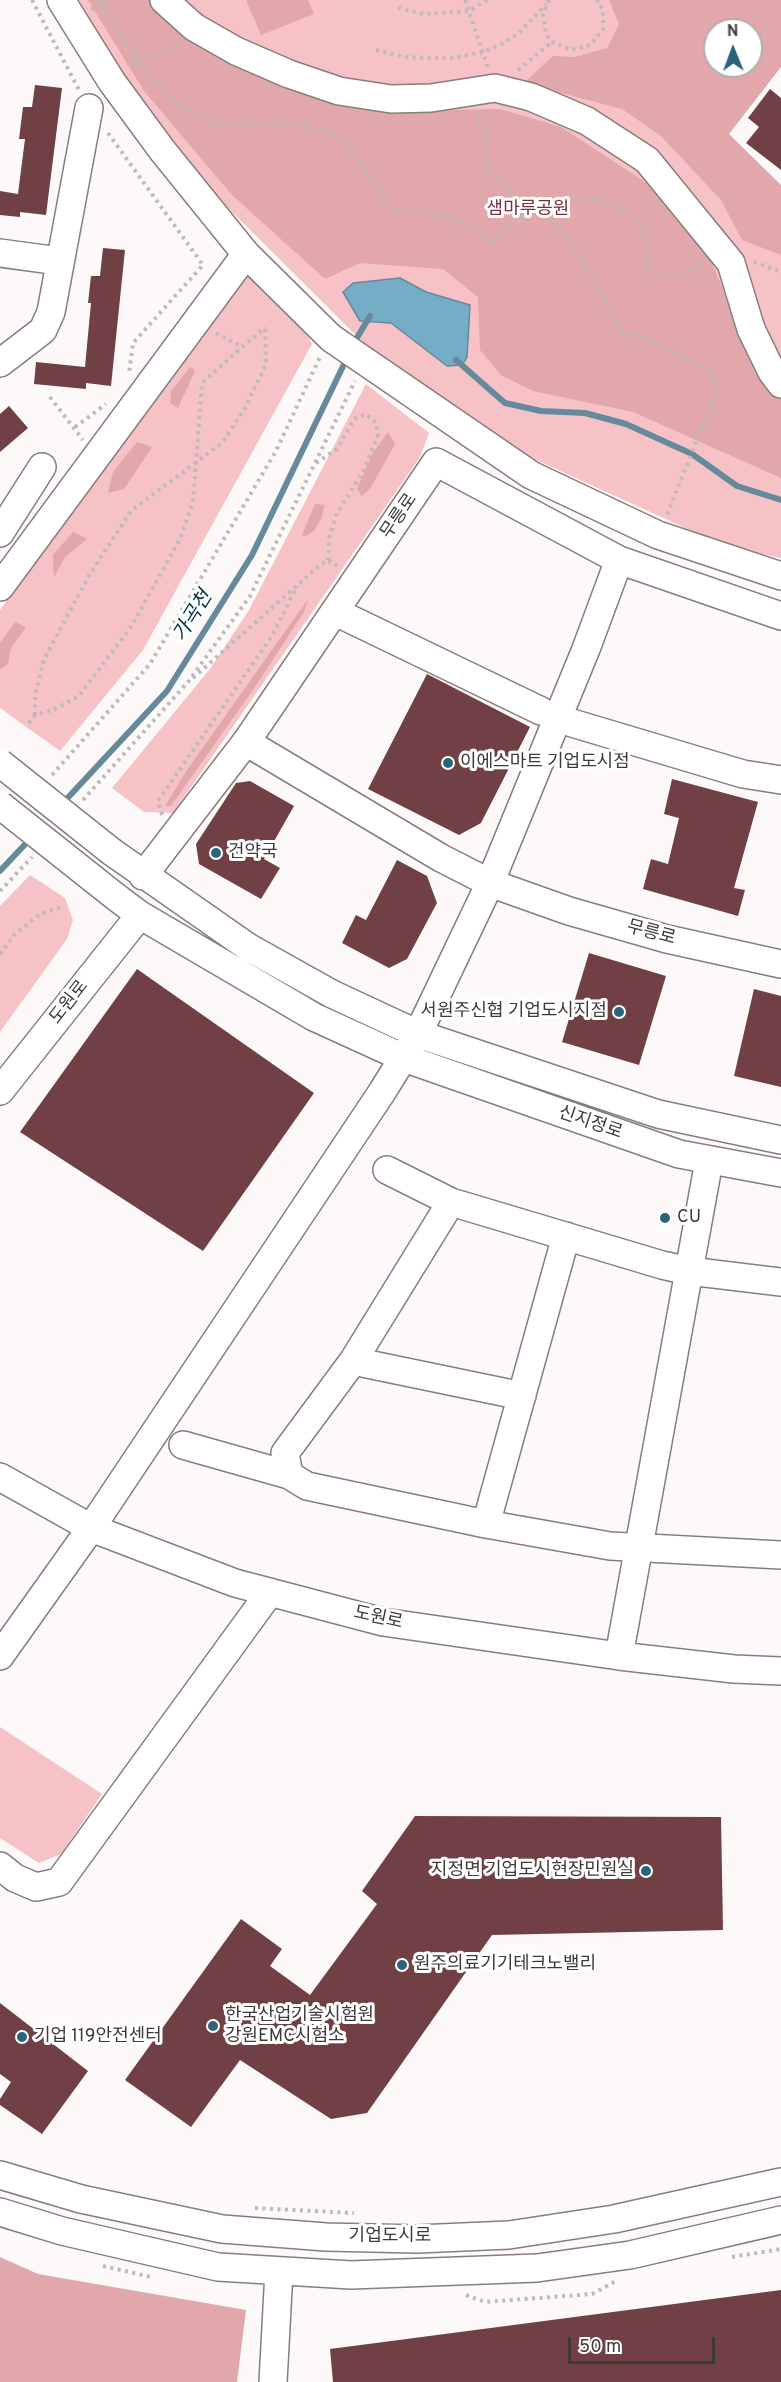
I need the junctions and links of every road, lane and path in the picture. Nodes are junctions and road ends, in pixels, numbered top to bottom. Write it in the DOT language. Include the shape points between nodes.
graph roads {
  1 [pos="32,0"];
  2 [pos="61,0"];
  3 [pos="99,0"];
  4 [pos="164,0"];
  5 [pos="465,0"];
  6 [pos="487,0"];
  7 [pos="597,0"];
  8 [pos="548,2"];
  9 [pos="398,8"];
  10 [pos="469,11"];
  11 [pos="204,33"];
  12 [pos="552,42"];
  13 [pos="376,50"];
  14 [pos="483,52"];
  15 [pos="138,61"];
  16 [pos="106,73"];
  17 [pos="488,89"];
  18 [pos="89,108"];
  19 [pos="531,213"];
  20 [pos="720,249"];
  21 [pos="0,253"];
  22 [pos="246,254"];
  23 [pos="58,261"];
  24 [pos="194,324"];
  25 [pos="331,338"];
  26 [pos="242,346"];
  27 [pos="364,362"];
  28 [pos="0,363"];
  29 [pos="129,376"];
  30 [pos="781,384"];
  31 [pos="51,397"];
  32 [pos="110,401"];
  33 [pos="75,428"];
  34 [pos="95,459"];
  35 [pos="197,463"];
  36 [pos="315,464"];
  37 [pos="42,467"];
  38 [pos="666,516"];
  39 [pos="0,533"];
  40 [pos="328,560"];
  41 [pos="619,560"];
  42 [pos="342,568"];
  43 [pos="781,576"];
  44 [pos="297,586"];
  45 [pos="0,587"];
  46 [pos="781,616"];
  47 [pos="346,617"];
  48 [pos="188,682"];
  49 [pos="541,711"];
  50 [pos="35,715"];
  51 [pos="29,723"];
  52 [pos="572,723"];
  53 [pos="246,742"];
  54 [pos="0,763"];
  55 [pos="50,777"];
  56 [pos="781,780"];
  57 [pos="0,805"];
  58 [pos="76,807"];
  59 [pos="164,820"];
  60 [pos="37,852"];
  61 [pos="143,876"];
  62 [pos="490,883"];
  63 [pos="0,891"];
  64 [pos="62,907"];
  65 [pos="140,915"];
  66 [pos="0,954"];
  67 [pos="781,964"];
  68 [pos="418,1034"];
  69 [pos="404,1058"];
  70 [pos="0,1091"];
  71 [pos="781,1140"];
  72 [pos="709,1161"];
  73 [pos="387,1170"];
  74 [pos="781,1173"];
  75 [pos="451,1202"];
  76 [pos="566,1236"];
  77 [pos="689,1271"];
  78 [pos="781,1282"];
  79 [pos="353,1361"];
  80 [pos="522,1396"];
  81 [pos="183,1444"];
  82 [pos="289,1475"];
  83 [pos="0,1477"];
  84 [pos="486,1524"];
  85 [pos="91,1528"];
  86 [pos="637,1548"];
  87 [pos="781,1555"];
  88 [pos="270,1592"];
  89 [pos="0,1656"];
  90 [pos="619,1656"];
  91 [pos="781,1671"];
  92 [pos="0,1866"];
  93 [pos="0,2175"];
  94 [pos="781,2182"];
  95 [pos="248,2210"];
  96 [pos="0,2212"];
  97 [pos="359,2215"];
  98 [pos="781,2220"];
  99 [pos="279,2271"];
  100 [pos="273,2382"];
  1 -- 18 [label="path"];
  2 -- 16 [label="street"];
  3 -- 15 [label="path"];
  4 -- 11 [label="street"];
  5 -- 10 [label="path"];
  6 -- 10 [label="path"];
  7 -- 12 [label="path" via="604,20 598,39 581,50 561,48"];
  8 -- 12 [label="path" via="542,24"];
  8 -- 14 [label="path" via="521,31"];
  9 -- 10 [label="path" via="424,14"];
  10 -- 14 [label="path"];
  11 -- 15 [label="path"];
  11 -- 17 [label="street" via="289,74 339,91 391,99 431,98"];
  12 -- 17 [label="path"];
  13 -- 14 [label="path" via="429,58"];
  14 -- 17 [label="path"];
  15 -- 16 [label="path"];
  15 -- 19 [label="path" via="179,106 215,123 304,124 344,138 394,213 416,208 458,220 492,242"];
  16 -- 22 [label="street"];
  17 -- 19 [label="path" via="477,115 485,135 486,167"];
  17 -- 20 [label="street" via="531,97 587,121 647,160"];
  18 -- 23 [label="street"];
  18 -- 29 [label="path" via="203,264 134,343"];
  19 -- 20 [label="path" via="574,196 613,204 640,223 651,272 670,275 693,271"];
  19 -- 38 [label="path" via="553,220 572,242 622,334 634,334 712,371 716,392"];
  20 -- 30 [label="street" via="731,263 751,329"];
  21 -- 23 [label="street"];
  22 -- 24 [label="street"];
  22 -- 25 [label="street"];
  23 -- 28 [label="street" via="51,312 43,330"];
  24 -- 26 [label="path"];
  24 -- 34 [label="street"];
  25 -- 27 [label="street"];
  25 -- 55 [label="path" via="313,368 276,451 150,664"];
  26 -- 35 [label="path" via="202,383"];
  26 -- 35 [label="path" via="265,327 266,364 245,408 222,442"];
  27 -- 36 [label="path"];
  27 -- 43 [label="street" via="531,475 658,535"];
  31 -- 33 [label="path"];
  32 -- 33 [label="path"];
  33 -- 34 [label="path"];
  34 -- 45 [label="street"];
  35 -- 50 [label="path" via="131,512 90,574 44,659 35,696"];
  35 -- 50 [label="path" via="193,502 180,539 131,627 79,696"];
  36 -- 40 [label="path" via="337,449 354,419 366,414 375,423 378,435 363,472 338,513 329,539"];
  36 -- 48 [label="path" via="250,596"];
  37 -- 39 [label="street"];
  40 -- 42 [label="path"];
  40 -- 44 [label="path"];
  41 -- 46 [label="street, 무릉로"];
  41 -- 53 [label="street, 무릉로" via="436,462"];
  41 -- 62 [label="street"];
  44 -- 48 [label="path"];
  44 -- 59 [label="path" via="272,636 158,801"];
  47 -- 49 [label="street"];
  48 -- 58 [label="path"];
  50 -- 51 [label="path"];
  52 -- 56 [label="street" via="743,774"];
  53 -- 61 [label="street, 무릉로"];
  53 -- 62 [label="street, 무릉로"];
  54 -- 61 [label="street, bridge"];
  57 -- 65 [label="street, 신지정로, bridge"];
  60 -- 63 [label="path"];
  61 -- 68 [label="street" via="248,947 332,994"];
  62 -- 67 [label="street, 무릉로" via="667,939"];
  62 -- 68 [label="street"];
  64 -- 66 [label="path" via="40,914 14,935"];
  65 -- 69 [label="street, 신지정로" via="314,1017"];
  65 -- 70 [label="street, 도원로"];
  68 -- 69 [label="street"];
  68 -- 71 [label="street" via="658,1114"];
  69 -- 72 [label="street, 신지정로" via="596,1127"];
  69 -- 85 [label="street"];
  72 -- 74 [label="street, 신지정로"];
  72 -- 77 [label="street"];
  73 -- 75 [label="street"];
  75 -- 76 [label="street"];
  75 -- 79 [label="street"];
  76 -- 77 [label="street"];
  76 -- 80 [label="street"];
  77 -- 78 [label="street"];
  77 -- 86 [label="street"];
  79 -- 80 [label="street"];
  79 -- 82 [label="street" via="285,1453"];
  80 -- 84 [label="street"];
  81 -- 82 [label="street"];
  82 -- 84 [label="street" via="307,1486"];
  83 -- 85 [label="street, 도원로"];
  84 -- 86 [label="street"];
  85 -- 88 [label="street, 도원로" via="235,1583"];
  85 -- 89 [label="street"];
  86 -- 87 [label="street"];
  86 -- 90 [label="street"];
  88 -- 90 [label="street, 도원로" via="383,1622"];
  88 -- 92 [label="street" via="59,1882 36,1887"];
  90 -- 91 [label="street, 도원로"];
  93 -- 94 [label="street, 기업도시로" via="81,2199 222,2229 326,2237 417,2238 509,2235 614,2219"];
  95 -- 97 [label="path" via="259,2206"];
  96 -- 99 [label="street, 기업도시로" via="62,2231 218,2267"];
  98 -- 99 [label="street, 기업도시로" via="630,2255 537,2268 351,2275"];
  99 -- 100 [label="street"];
}
